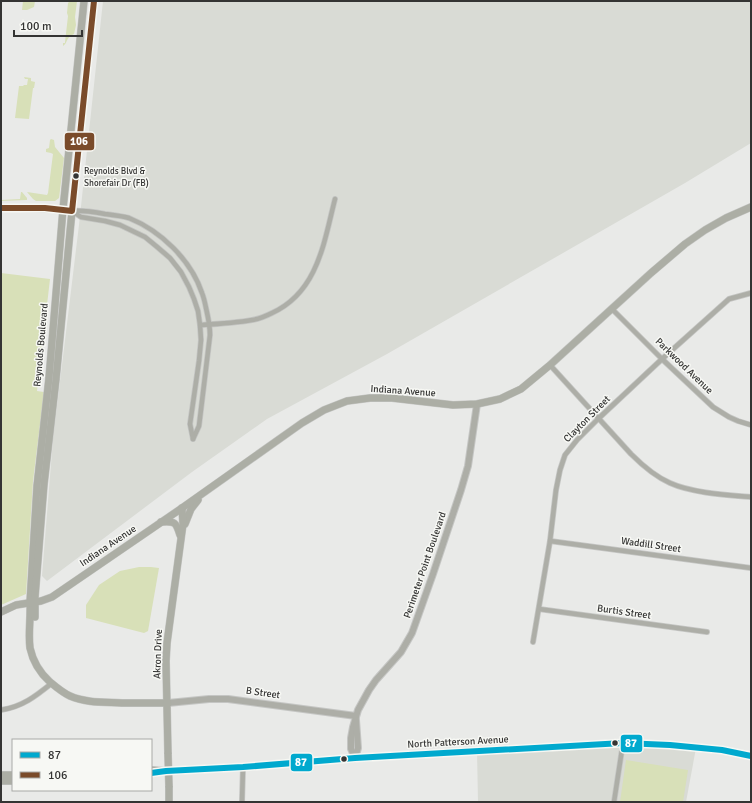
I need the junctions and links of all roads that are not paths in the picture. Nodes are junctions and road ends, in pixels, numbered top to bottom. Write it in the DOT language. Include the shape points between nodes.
graph roads {
  1 [pos="84,1"];
  2 [pos="94,1"];
  3 [pos="335,199"];
  4 [pos="751,207"];
  5 [pos="1,208"];
  6 [pos="63,209"];
  7 [pos="72,211"];
  8 [pos="751,293"];
  9 [pos="612,308"];
  10 [pos="210,324"];
  11 [pos="200,325"];
  12 [pos="662,359"];
  13 [pos="550,365"];
  14 [pos="477,404"];
  15 [pos="599,418"];
  16 [pos="751,425"];
  17 [pos="207,490"];
  18 [pos="751,497"];
  19 [pos="182,508"];
  20 [pos="161,522"];
  21 [pos="181,534"];
  22 [pos="550,541"];
  23 [pos="751,568"];
  24 [pos="33,602"];
  25 [pos="539,609"];
  26 [pos="1,612"];
  27 [pos="707,632"];
  28 [pos="533,642"];
  29 [pos="52,683"];
  30 [pos="168,703"];
  31 [pos="1,710"];
  32 [pos="356,716"];
  33 [pos="623,743"];
  34 [pos="751,756"];
  35 [pos="355,758"];
  36 [pos="243,767"];
  37 [pos="152,772"];
  38 [pos="1,775"];
  39 [pos="12,775"];
  40 [pos="1,781"];
  41 [pos="12,781"];
  42 [pos="169,802"];
  43 [pos="242,802"];
  44 [pos="614,802"];
  1 -- 6 [label="main road, Reynolds Boulevard"];
  2 -- 7 [label="main road, Reynolds Boulevard"];
  3 -- 10 [label="street" via="317,265 307,284 296,296 282,309 253,320"];
  4 -- 9 [label="main road, Indiana Avenue" via="705,230"];
  5 -- 6 [label="street"];
  6 -- 7 [label="street"];
  6 -- 24 [label="main road, Reynolds Boulevard" via="37,486"];
  7 -- 10 [label="street" via="82,210 128,218 158,234 183,258 191,270 202,292"];
  7 -- 11 [label="street" via="81,217 120,225 145,238 170,258 189,287"];
  7 -- 24 [label="main road, Reynolds Boulevard"];
  8 -- 12 [label="street, Clayton Street" via="729,299"];
  9 -- 12 [label="street, Parkwood Avenue"];
  9 -- 13 [label="main road, Indiana Avenue"];
  10 -- 11 [label="street"];
  10 -- 11 [label="street" via="199,426 193,439 190,424 199,361"];
  12 -- 15 [label="street, Clayton Street"];
  12 -- 16 [label="street, Parkwood Avenue" via="713,407 729,417"];
  13 -- 14 [label="main road, Indiana Avenue" via="521,389 500,399"];
  13 -- 15 [label="street"];
  14 -- 17 [label="main road, Indiana Avenue" via="453,405 392,398 347,401 324,410 302,423"];
  14 -- 32 [label="street, Perimeter Point Boulevard" via="466,475 412,633 401,652 362,700"];
  15 -- 18 [label="street" via="642,465 670,483 692,490"];
  15 -- 22 [label="street, Clayton Street" via="569,449 562,462"];
  17 -- 19 [label="main road, Indiana Avenue"];
  17 -- 21 [label="main road" via="192,507"];
  19 -- 20 [label="main road, Indiana Avenue"];
  19 -- 21 [label="main road, Akron Drive"];
  20 -- 21 [label="main road" via="174,523"];
  20 -- 24 [label="main road, Indiana Avenue" via="52,597"];
  21 -- 30 [label="main road, Akron Drive" via="167,643"];
  22 -- 23 [label="street, Waddill Street"];
  22 -- 25 [label="street, Clayton Street"];
  24 -- 26 [label="main road, Indiana Avenue" via="16,605"];
  24 -- 29 [label="main road, Reynolds Boulevard" via="29,631 30,648 35,663"];
  25 -- 27 [label="street, Burtis Street"];
  25 -- 28 [label="street, Clayton Street"];
  29 -- 30 [label="main road, Reynolds Boulevard" via="71,696 91,701"];
  29 -- 31 [label="street" via="23,704"];
  30 -- 32 [label="street, B Street" via="228,699"];
  30 -- 42 [label="main road, Akron Drive, bridge"];
  32 -- 35 [label="street, Perimeter Point Boulevard" via="351,738 351,749"];
  33 -- 34 [label="main road, North Patterson Avenue" via="722,750"];
  33 -- 35 [label="main road, North Patterson Avenue"];
  33 -- 44 [label="street"];
  35 -- 36 [label="main road, North Patterson Avenue"];
  36 -- 37 [label="main road, North Patterson Avenue"];
  36 -- 43 [label="street"];
  38 -- 39 [label="main road"];
  40 -- 41 [label="main road"];
}
